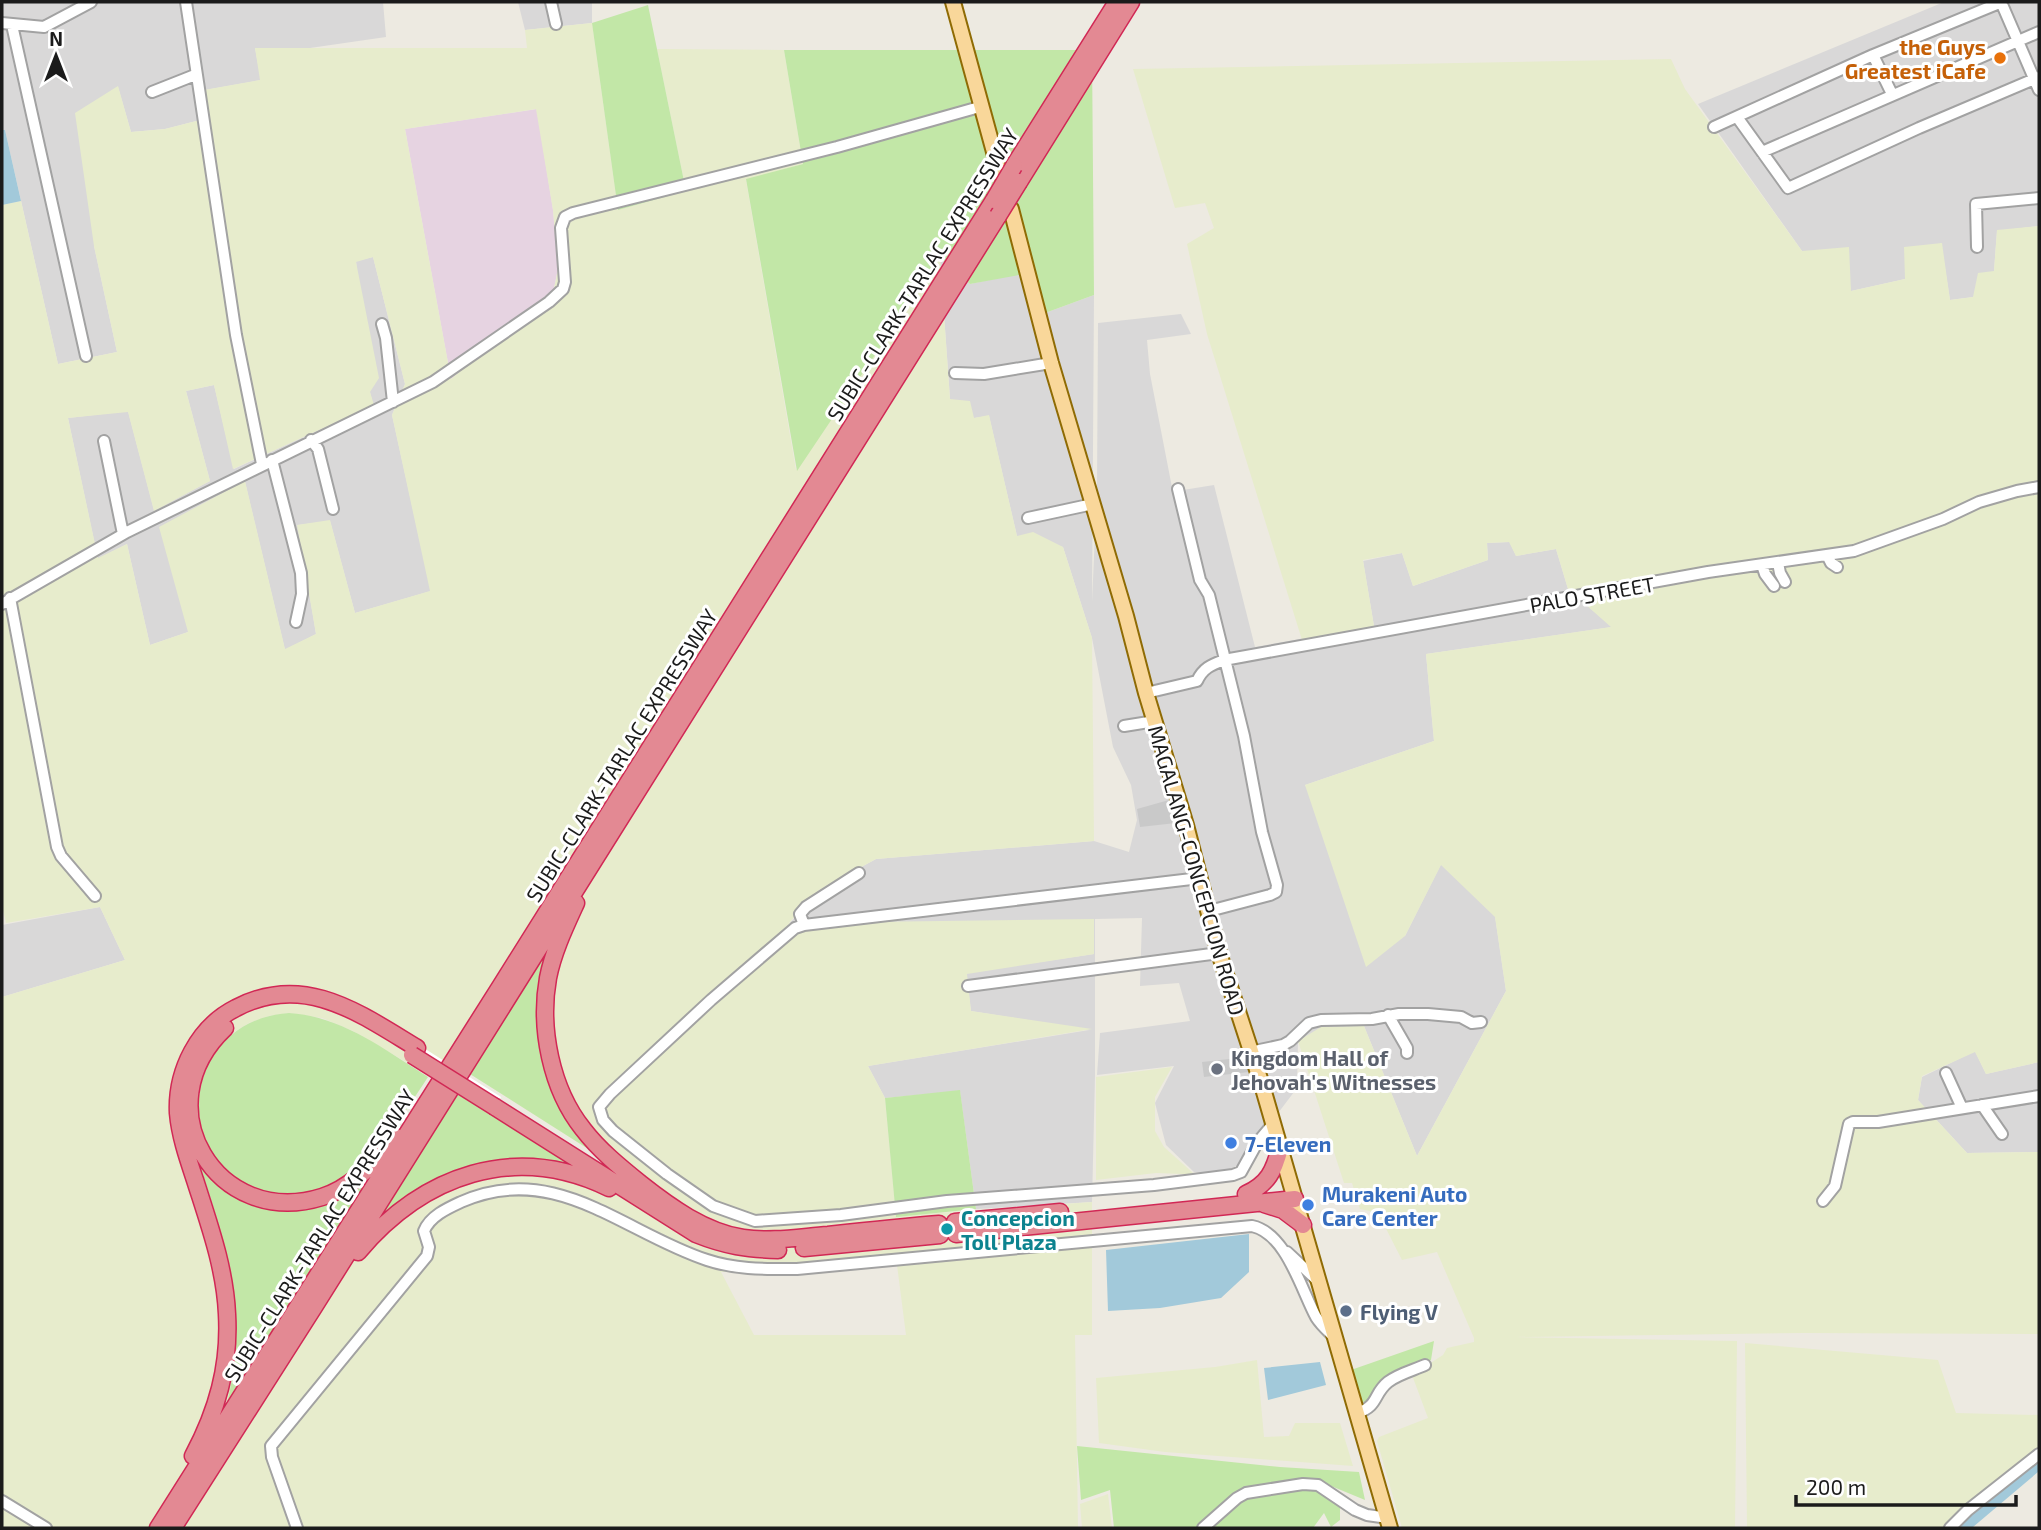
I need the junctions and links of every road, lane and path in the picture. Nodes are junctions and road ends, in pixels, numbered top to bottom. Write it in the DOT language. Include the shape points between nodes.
graph roads {
  1 [pos="91,2"];
  2 [pos="186,2"];
  3 [pos="551,2"];
  4 [pos="953,2"];
  5 [pos="1117,2"];
  6 [pos="1131,2"];
  7 [pos="2002,2"];
  8 [pos="7,24"];
  9 [pos="556,24"];
  10 [pos="2039,32"];
  11 [pos="2018,41"];
  12 [pos="1873,55"];
  13 [pos="195,75"];
  14 [pos="2038,82"];
  15 [pos="152,92"];
  16 [pos="1892,94"];
  17 [pos="983,106"];
  18 [pos="1737,117"];
  19 [pos="1714,127"];
  20 [pos="1762,152"];
  21 [pos="1011,174"];
  22 [pos="2039,198"];
  23 [pos="1001,208"];
  24 [pos="1978,247"];
  25 [pos="382,324"];
  26 [pos="86,356"];
  27 [pos="1051,363"];
  28 [pos="955,373"];
  29 [pos="393,402"];
  30 [pos="311,440"];
  31 [pos="104,441"];
  32 [pos="267,462"];
  33 [pos="2039,487"];
  34 [pos="1178,489"];
  35 [pos="1093,504"];
  36 [pos="333,509"];
  37 [pos="1028,518"];
  38 [pos="122,534"];
  39 [pos="1827,555"];
  40 [pos="1778,563"];
  41 [pos="1756,566"];
  42 [pos="1837,567"];
  43 [pos="1750,579"];
  44 [pos="6,601"];
  45 [pos="296,622"];
  46 [pos="1224,660"];
  47 [pos="1146,692"];
  48 [pos="1155,721"];
  49 [pos="1124,726"];
  50 [pos="598,853"];
  51 [pos="859,873"];
  52 [pos="1200,878"];
  53 [pos="95,896"];
  54 [pos="1209,912"];
  55 [pos="804,925"];
  56 [pos="1219,953"];
  57 [pos="968,986"];
  58 [pos="1388,1015"];
  59 [pos="1481,1022"];
  60 [pos="415,1052"];
  61 [pos="1251,1052"];
  62 [pos="1407,1053"];
  63 [pos="1946,1073"];
  64 [pos="435,1090"];
  65 [pos="2039,1096"];
  66 [pos="1982,1105"];
  67 [pos="1962,1108"];
  68 [pos="1273,1124"];
  69 [pos="2002,1134"];
  70 [pos="1280,1148"];
  71 [pos="1293,1194"];
  72 [pos="1247,1199"];
  73 [pos="1823,1201"];
  74 [pos="654,1202"];
  75 [pos="1303,1225"];
  76 [pos="1283,1248"];
  77 [pos="1320,1283"];
  78 [pos="314,1307"];
  79 [pos="1336,1339"];
  80 [pos="1425,1365"];
  81 [pos="1357,1413"];
  82 [pos="2039,1454"];
  83 [pos="2,1501"];
  84 [pos="1389,1523"];
  85 [pos="165,1524"];
  86 [pos="46,1528"];
  87 [pos="297,1528"];
  88 [pos="1203,1528"];
  89 [pos="1950,1528"];
  1 -- 8 [label="street" via="44,27"];
  2 -- 13 [label="street"];
  3 -- 9 [label="street"];
  4 -- 17 [label="main road"];
  5 -- 21 [label="highway, SUBIC-CLARK-TARLAC EXPRESSWAY"];
  6 -- 21 [label="highway, SUBIC-CLARK-TARLAC EXPRESSWAY"];
  7 -- 11 [label="street"];
  7 -- 12 [label="street"];
  8 -- 26 [label="street"];
  10 -- 11 [label="street"];
  11 -- 14 [label="street"];
  11 -- 16 [label="street"];
  12 -- 16 [label="street"];
  12 -- 18 [label="street"];
  13 -- 15 [label="street"];
  13 -- 32 [label="street" via="236,335"];
  14 -- 20 [label="street" via="1919,128 1788,188"];
  16 -- 20 [label="street"];
  17 -- 21 [label="main road"];
  17 -- 29 [label="street" via="565,217 561,292 453,369"];
  18 -- 19 [label="street"];
  18 -- 20 [label="street"];
  21 -- 23 [label="highway, SUBIC-CLARK-TARLAC EXPRESSWAY, bridge"];
  22 -- 24 [label="street" via="1976,204"];
  23 -- 27 [label="main road, MAGALANG-CONCEPCION ROAD"];
  23 -- 50 [label="highway, SUBIC-CLARK-TARLAC EXPRESSWAY"];
  23 -- 64 [label="highway, SUBIC-CLARK-TARLAC EXPRESSWAY"];
  25 -- 29 [label="street"];
  27 -- 28 [label="street" via="984,374"];
  27 -- 35 [label="main road, MAGALANG-CONCEPCION ROAD"];
  29 -- 30 [label="street"];
  30 -- 32 [label="street"];
  30 -- 36 [label="street" via="318,449"];
  31 -- 38 [label="street"];
  32 -- 38 [label="street"];
  32 -- 45 [label="street" via="301,573"];
  33 -- 39 [label="street, PALO STREET" via="1979,502 1854,551"];
  34 -- 46 [label="street"];
  35 -- 37 [label="street"];
  35 -- 47 [label="main road, MAGALANG-CONCEPCION ROAD"];
  38 -- 44 [label="street"];
  39 -- 40 [label="street, PALO STREET"];
  39 -- 42 [label="street"];
  40 -- 41 [label="street, PALO STREET"];
  40 -- 41 [label="street" via="1780,584"];
  41 -- 43 [label="street"];
  41 -- 46 [label="street, PALO STREET"];
  44 -- 53 [label="street" via="57,847"];
  46 -- 47 [label="street, PALO STREET" via="1210,665 1197,681"];
  46 -- 54 [label="street" via="1277,888 1270,895"];
  47 -- 48 [label="main road, MAGALANG-CONCEPCION ROAD"];
  48 -- 49 [label="street"];
  48 -- 52 [label="main road, MAGALANG-CONCEPCION ROAD"];
  50 -- 74 [label="highway" via="548,978 550,1057 563,1097 581,1128"];
  50 -- 78 [label="highway, SUBIC-CLARK-TARLAC EXPRESSWAY"];
  51 -- 55 [label="street" via="806,907 800,914"];
  52 -- 54 [label="main road, MAGALANG-CONCEPCION ROAD"];
  52 -- 55 [label="street"];
  54 -- 56 [label="main road, MAGALANG-CONCEPCION ROAD"];
  55 -- 68 [label="street" via="711,1000 599,1107 603,1120 620,1136 726,1212 772,1221 1233,1175 1241,1172"];
  56 -- 57 [label="street"];
  56 -- 61 [label="main road, MAGALANG-CONCEPCION ROAD"];
  58 -- 59 [label="street" via="1428,1014"];
  58 -- 61 [label="street" via="1309,1023 1283,1045"];
  58 -- 62 [label="street"];
  60 -- 64 [label="highway" via="327,1010 295,1003 252,1011 229,1024 203,1053 190,1090 190,1127 197,1145 224,1179 246,1194 271,1202 298,1202 343,1188 367,1169"];
  60 -- 74 [label="highway"];
  60 -- 85 [label="highway" via="346,1008 296,993 250,1000 231,1010 199,1040 188,1059 178,1115 220,1266 227,1336 215,1410 175,1490"];
  61 -- 68 [label="main road, MAGALANG-CONCEPCION ROAD"];
  63 -- 67 [label="street"];
  64 -- 85 [label="highway, SUBIC-CLARK-TARLAC EXPRESSWAY"];
  65 -- 66 [label="street"];
  66 -- 67 [label="street"];
  66 -- 69 [label="street"];
  67 -- 73 [label="street" via="1849,1124 1835,1186"];
  68 -- 70 [label="main road, MAGALANG-CONCEPCION ROAD"];
  70 -- 71 [label="main road, MAGALANG-CONCEPCION ROAD"];
  70 -- 72 [label="highway" via="1273,1172"];
  71 -- 72 [label="highway"];
  71 -- 75 [label="main road, MAGALANG-CONCEPCION ROAD"];
  72 -- 74 [label="highway" via="947,1229 779,1239 724,1234"];
  72 -- 75 [label="highway" via="1275,1207"];
  74 -- 78 [label="highway" via="561,1172 511,1168 468,1174 427,1191 388,1219"];
  75 -- 77 [label="main road, MAGALANG-CONCEPCION ROAD"];
  76 -- 77 [label="street"];
  76 -- 79 [label="street" via="1318,1320"];
  76 -- 87 [label="street" via="1258,1228 1240,1226 797,1269 743,1268 677,1249 569,1197 530,1190 479,1195 429,1222 424,1231 427,1256 271,1446"];
  77 -- 79 [label="main road, MAGALANG-CONCEPCION ROAD"];
  78 -- 85 [label="highway, SUBIC-CLARK-TARLAC EXPRESSWAY"];
  79 -- 81 [label="main road, MAGALANG-CONCEPCION ROAD"];
  80 -- 81 [label="street" via="1389,1381 1374,1404"];
  81 -- 84 [label="main road, MAGALANG-CONCEPCION ROAD"];
  82 -- 89 [label="street"];
  83 -- 86 [label="street"];
  84 -- 88 [label="street" via="1355,1510 1318,1485 1303,1484 1245,1493"];
}
